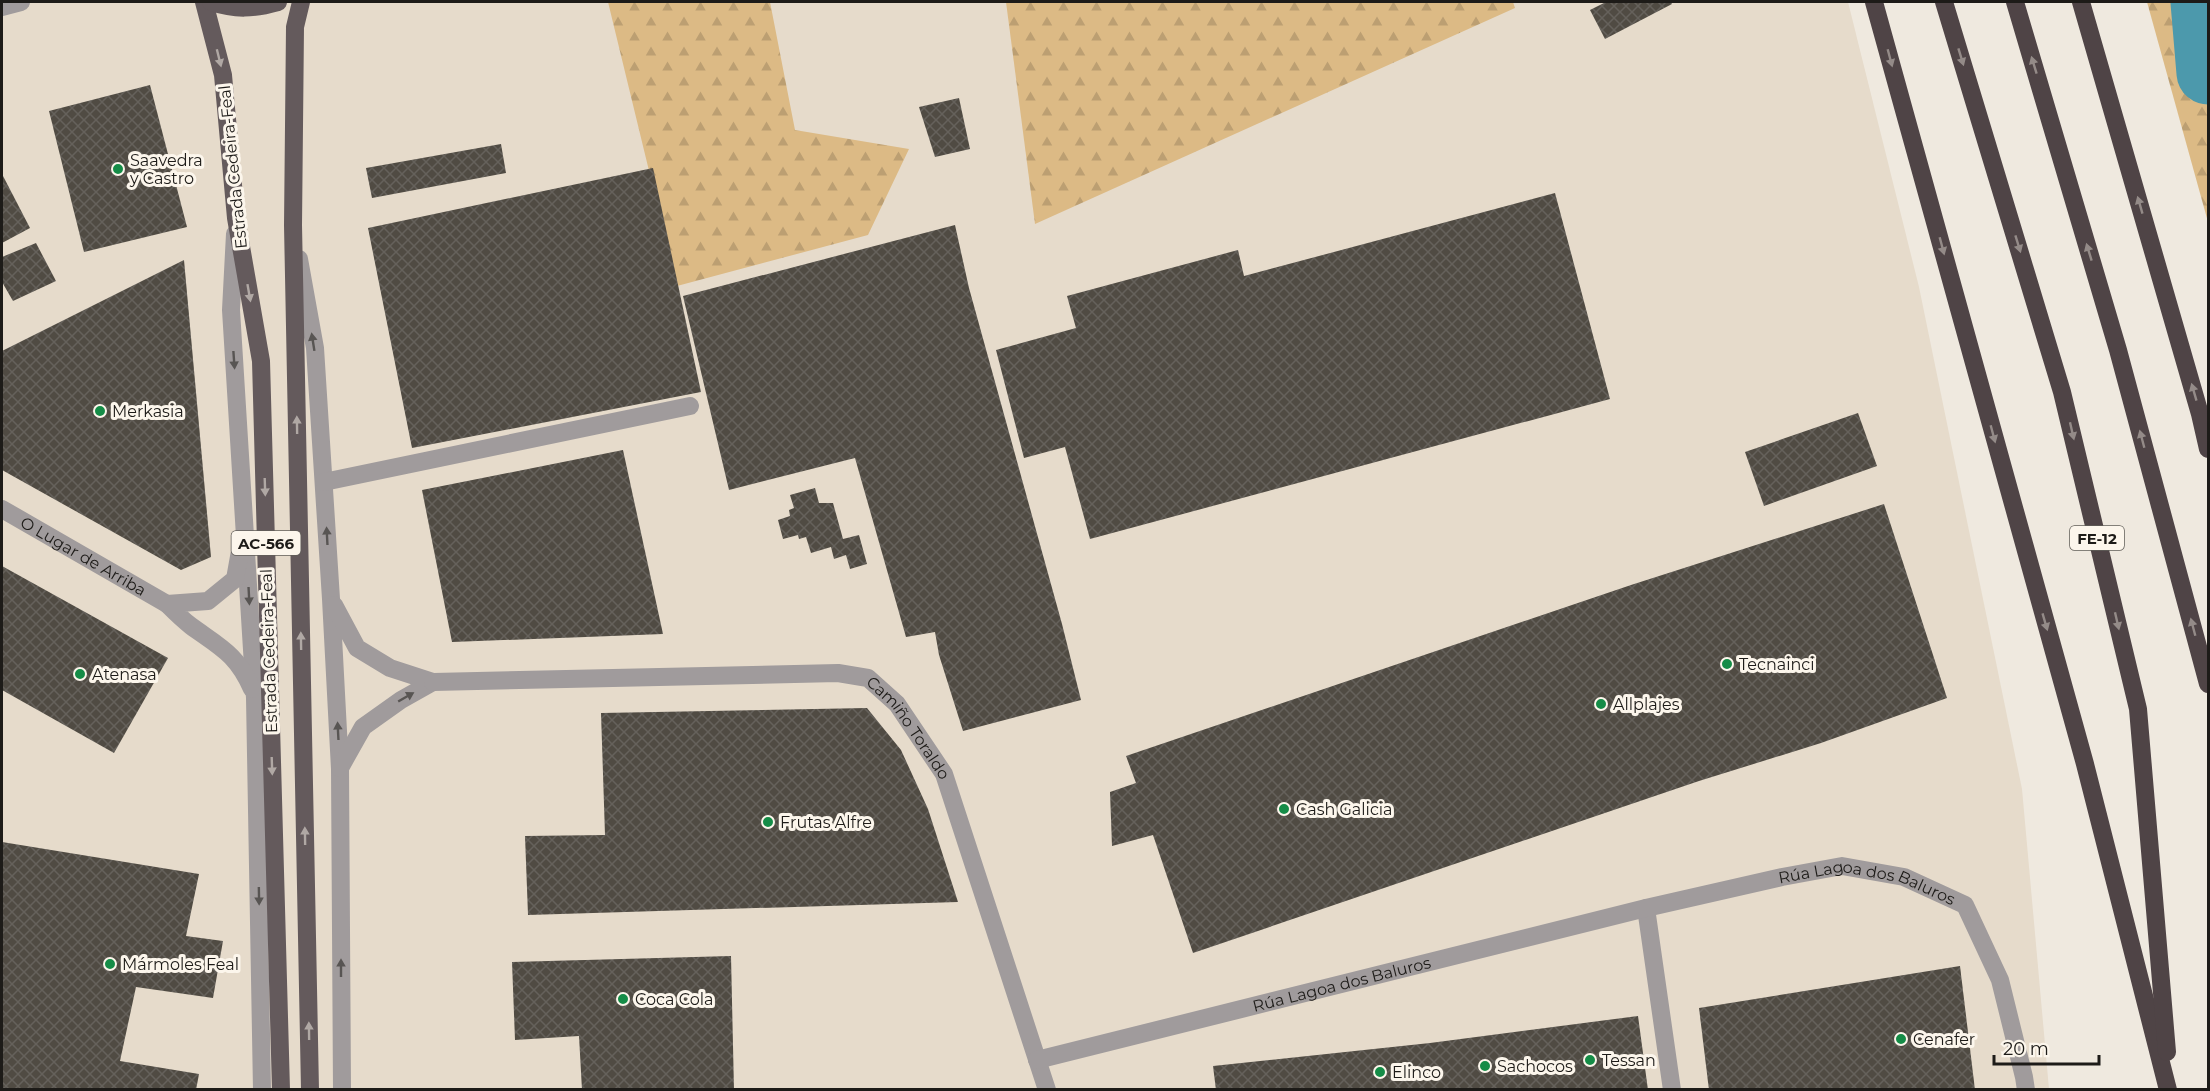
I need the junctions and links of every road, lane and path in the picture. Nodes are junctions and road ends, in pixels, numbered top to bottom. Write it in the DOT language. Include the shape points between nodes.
graph roads {
  1 [pos="21,2"];
  2 [pos="204,2"];
  3 [pos="211,2"];
  4 [pos="278,2"];
  5 [pos="301,2"];
  6 [pos="1875,2"];
  7 [pos="1944,2"];
  8 [pos="2015,2"];
  9 [pos="2080,2"];
  10 [pos="2,7"];
  11 [pos="236,218"];
  12 [pos="293,225"];
  13 [pos="690,406"];
  14 [pos="2208,449"];
  15 [pos="324,482"];
  16 [pos="2,509"];
  17 [pos="245,519"];
  18 [pos="331,599"];
  19 [pos="167,604"];
  20 [pos="433,682"];
  21 [pos="2208,684"];
  22 [pos="255,698"];
  23 [pos="340,769"];
  24 [pos="1646,908"];
  25 [pos="1037,1060"];
  26 [pos="262,1089"];
  27 [pos="281,1089"];
  28 [pos="310,1089"];
  29 [pos="342,1089"];
  30 [pos="1047,1089"];
  31 [pos="1672,1089"];
  32 [pos="2025,1089"];
  33 [pos="2169,1089"];
  1 -- 10 [label="street"];
  2 -- 11 [label="main road, Estrada Cedeira-Feal / AC-566, one-way" via="223,75"];
  3 -- 4 [label="main road" via="230,8 257,8"];
  5 -- 12 [label="main road, Estrada Cedeira-Feal / AC-566" via="295,27"];
  6 -- 33 [label="highway, one-way" via="2085,764"];
  7 -- 33 [label="highway, FE-12, one-way" via="2062,392 2138,709"];
  21 -- 8 [label="highway, one-way" via="2118,350"];
  14 -- 9 [label="highway, one-way"];
  11 -- 17 [label="street, one-way" via="231,310"];
  11 -- 27 [label="main road, Estrada Cedeira-Feal / AC-566, one-way" via="261,361"];
  15 -- 12 [label="street, one-way" via="315,348"];
  28 -- 12 [label="main road, Estrada Cedeira-Feal / AC-566, one-way"];
  13 -- 15 [label="street"];
  18 -- 15 [label="street, one-way"];
  16 -- 19 [label="street, O Lugar de Arriba"];
  17 -- 19 [label="street, O Lugar de Arriba" via="235,579 208,601"];
  17 -- 22 [label="street, one-way"];
  18 -- 20 [label="street, Camiño Toraldo" via="357,648 390,668"];
  23 -- 18 [label="street, one-way"];
  19 -- 22 [label="street, O Lugar de Arriba" via="189,625 227,650 244,672"];
  23 -- 20 [label="street, Camiño Toraldo, one-way" via="363,727"];
  20 -- 25 [label="street, Camiño Toraldo" via="838,673 868,678 897,704 944,774"];
  22 -- 26 [label="street, one-way"];
  29 -- 23 [label="street, one-way"];
  24 -- 25 [label="street, Rúa Lagoa dos Baluros"];
  24 -- 31 [label="street"];
  24 -- 32 [label="street, Rúa Lagoa dos Baluros" via="1842,866 1904,877 1965,905 2000,980"];
  25 -- 30 [label="street, Camiño Toraldo"];
}
